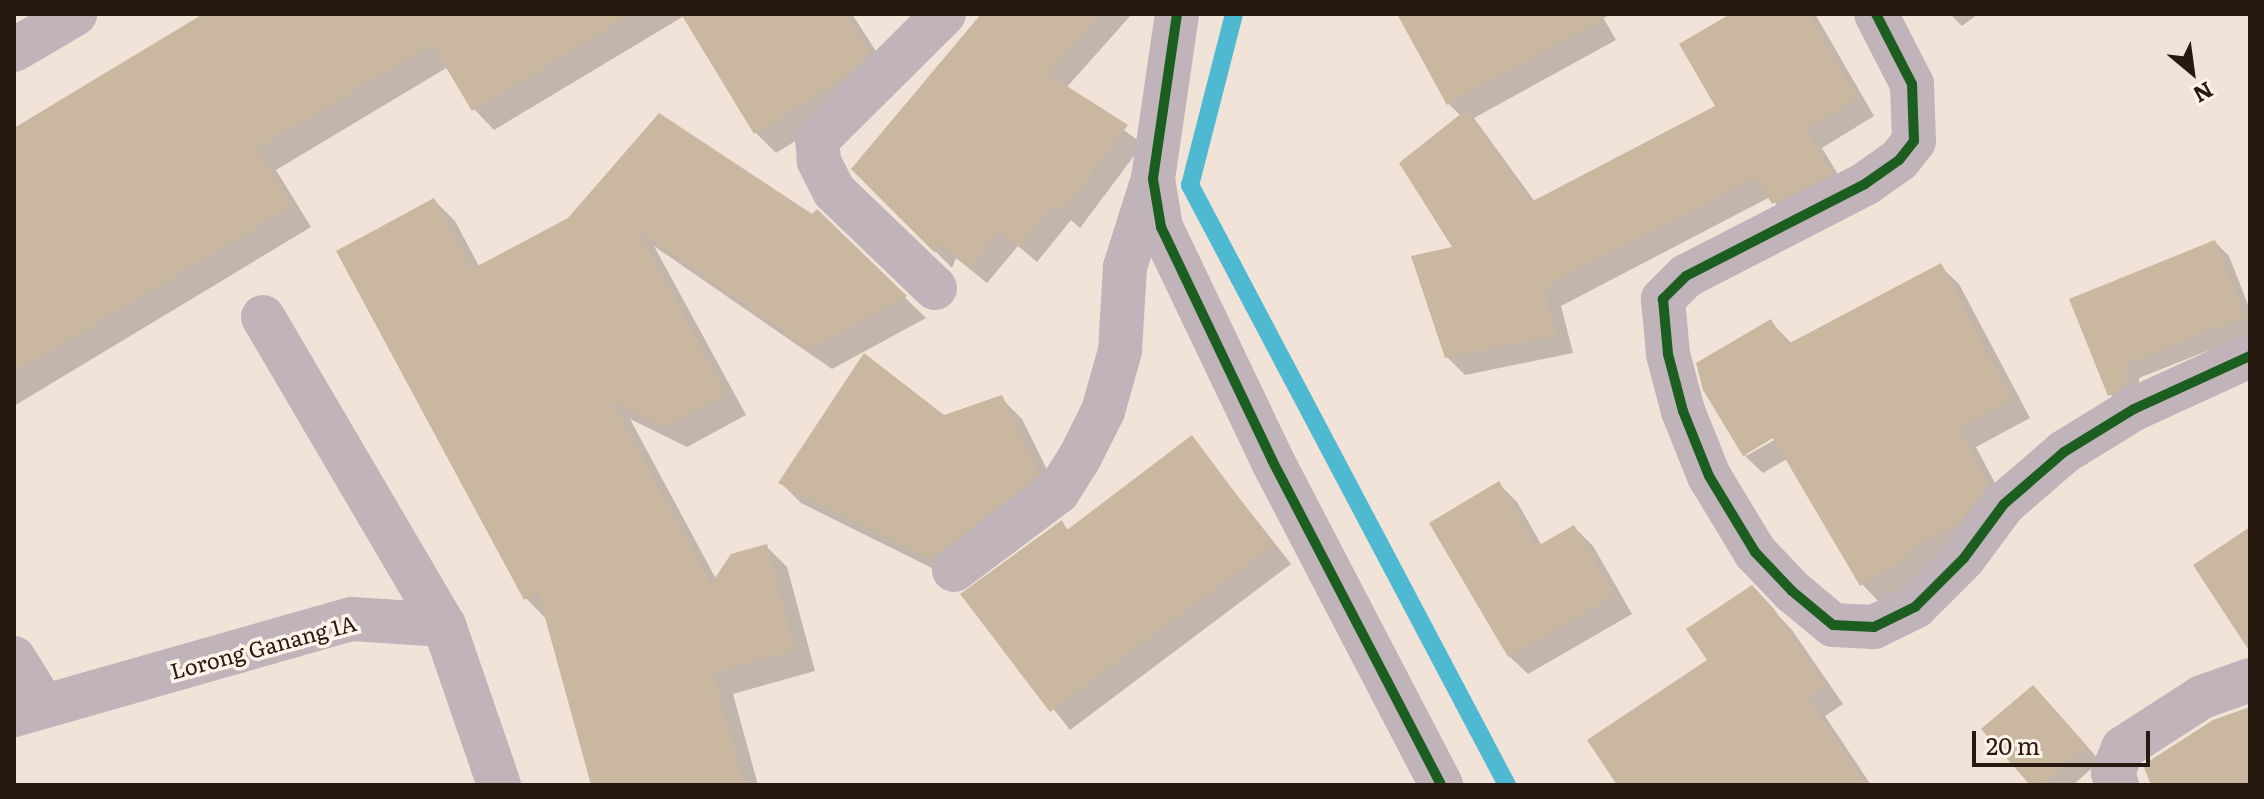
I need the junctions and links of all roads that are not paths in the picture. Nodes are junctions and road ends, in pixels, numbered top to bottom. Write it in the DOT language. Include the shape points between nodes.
graph roads {
  1 [pos="944,14"];
  2 [pos="1177,14"];
  3 [pos="1876,14"];
  4 [pos="1153,179"];
  5 [pos="935,288"];
  6 [pos="263,317"];
  7 [pos="2250,356"];
  8 [pos="954,570"];
  9 [pos="444,625"];
  10 [pos="14,658"];
  11 [pos="2250,680"];
  12 [pos="28,710"];
  13 [pos="499,785"];
  14 [pos="1441,785"];
  15 [pos="2117,785"];
  1 -- 5 [label="street" via="817,140 819,161 834,191"];
  2 -- 4 [label="street"];
  3 -- 7 [label="street" via="1912,84 1914,141 1899,160 1865,184 1686,276 1663,299 1668,354 1709,476 1755,552 1792,591 1833,625 1874,627 1915,607 1964,558 2004,504 2064,452 2134,409"];
  4 -- 8 [label="street" via="1125,267 1120,351 1103,411 1079,459 1058,492"];
  4 -- 14 [label="street" via="1161,227 1179,270"];
  6 -- 9 [label="street"];
  9 -- 12 [label="street, Lorong Ganang 1A" via="352,619"];
  9 -- 13 [label="street"];
  10 -- 12 [label="street"];
  11 -- 15 [label="street" via="2202,697 2123,748 2113,773"];
}
